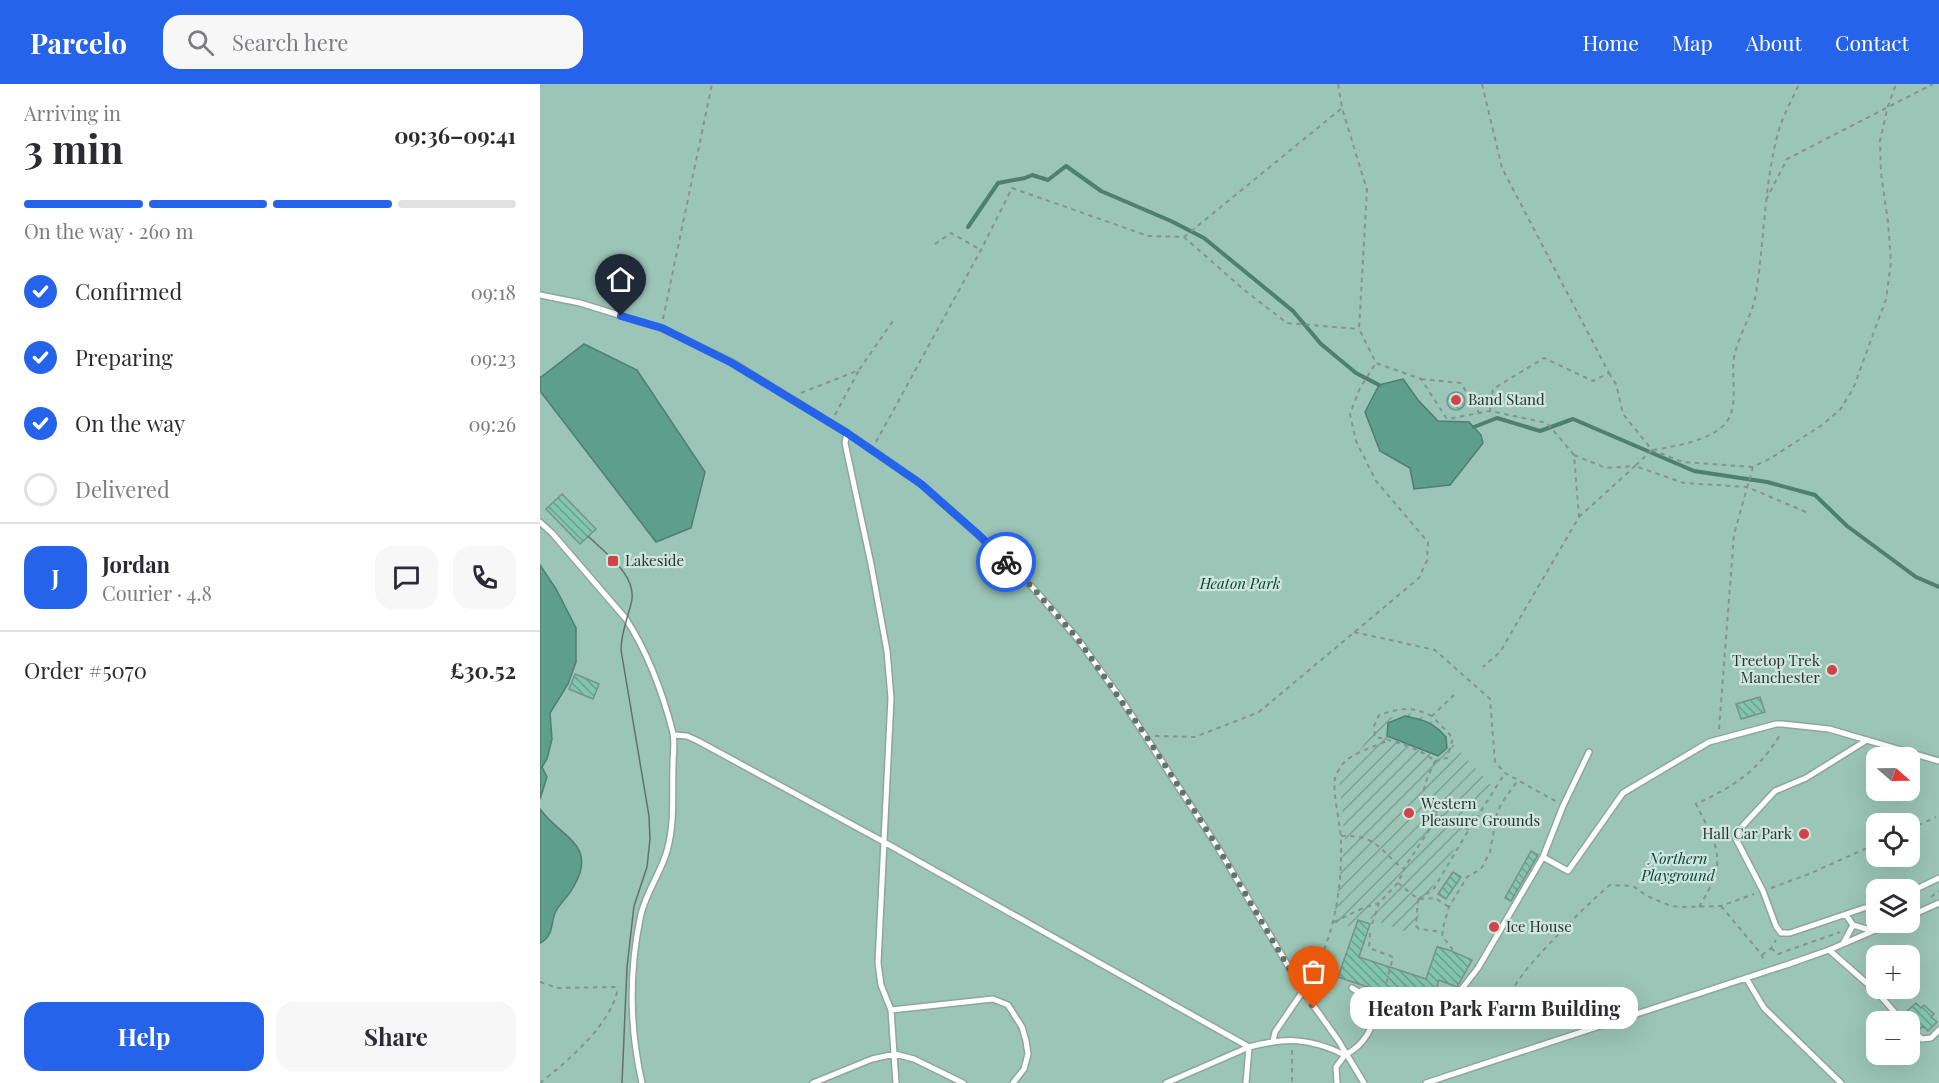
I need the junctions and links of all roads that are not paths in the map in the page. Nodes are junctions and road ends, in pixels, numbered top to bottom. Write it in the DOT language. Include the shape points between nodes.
graph roads {
  1 [pos="540,295"];
  2 [pos="847,433"];
  3 [pos="540,522"];
  4 [pos="674,735"];
  5 [pos="1867,740"];
  6 [pos="1589,752"];
  7 [pos="1939,761"];
  8 [pos="884,842"];
  9 [pos="1543,857"];
  10 [pos="1939,878"];
  11 [pos="1920,887"];
  12 [pos="1939,903"];
  13 [pos="1866,908"];
  14 [pos="1920,912"];
  15 [pos="1846,915"];
  16 [pos="1852,925"];
  17 [pos="1866,929"];
  18 [pos="1869,933"];
  19 [pos="1843,943"];
  20 [pos="1829,950"];
  21 [pos="1746,978"];
  22 [pos="1352,988"];
  23 [pos="1303,992"];
  24 [pos="1380,1005"];
  25 [pos="891,1010"];
  26 [pos="1894,1011"];
  27 [pos="1939,1030"];
  28 [pos="1920,1037"];
  29 [pos="1273,1041"];
  30 [pos="1249,1047"];
  31 [pos="895,1054"];
  32 [pos="1345,1055"];
  33 [pos="642,1083"];
  34 [pos="813,1083"];
  35 [pos="896,1083"];
  36 [pos="963,1083"];
  37 [pos="1013,1083"];
  38 [pos="1166,1083"];
  39 [pos="1246,1083"];
  40 [pos="1337,1083"];
  41 [pos="1364,1083"];
  42 [pos="1426,1083"];
  43 [pos="1841,1083"];
  1 -- 2 [label="lane" via="662,328 732,363"];
  2 -- 8 [label="lane" via="845,443 887,651 891,698"];
  2 -- 23 [label="lane" via="921,484 980,536 1077,638 1217,846"];
  3 -- 4 [label="lane" via="636,634"];
  4 -- 8 [label="lane" via="698,741"];
  4 -- 33 [label="lane" via="671,829 666,853 640,916 633,985 635,1051"];
  5 -- 7 [label="lane"];
  5 -- 9 [label="lane" via="1829,729 1776,723 1719,738 1623,793 1568,871"];
  5 -- 15 [label="lane" via="1806,778 1775,791 1738,831 1736,839 1781,933"];
  6 -- 9 [label="lane"];
  8 -- 25 [label="lane" via="878,963"];
  8 -- 30 [label="lane"];
  9 -- 24 [label="lane" via="1467,984 1454,999 1431,1012 1408,1014"];
  10 -- 11 [label="lane"];
  12 -- 14 [label="lane"];
  13 -- 15 [label="lane"];
  15 -- 16 [label="lane"];
  16 -- 17 [label="lane"];
  16 -- 19 [label="lane"];
  18 -- 19 [label="lane"];
  19 -- 20 [label="lane"];
  20 -- 21 [label="lane"];
  20 -- 26 [label="lane"];
  21 -- 42 [label="lane"];
  21 -- 43 [label="lane" via="1764,1008"];
  22 -- 24 [label="lane"];
  23 -- 29 [label="lane"];
  23 -- 32 [label="lane"];
  24 -- 32 [label="lane" via="1362,1043"];
  25 -- 31 [label="lane"];
  25 -- 37 [label="lane" via="993,999 1008,1005 1022,1027 1028,1054"];
  27 -- 28 [label="lane" via="1931,1038"];
  29 -- 30 [label="lane"];
  29 -- 32 [label="lane" via="1311,1041"];
  30 -- 38 [label="lane"];
  30 -- 39 [label="lane"];
  31 -- 34 [label="lane"];
  31 -- 35 [label="lane"];
  31 -- 36 [label="lane"];
  32 -- 40 [label="lane" via="1336,1067"];
  32 -- 41 [label="lane"];
}
